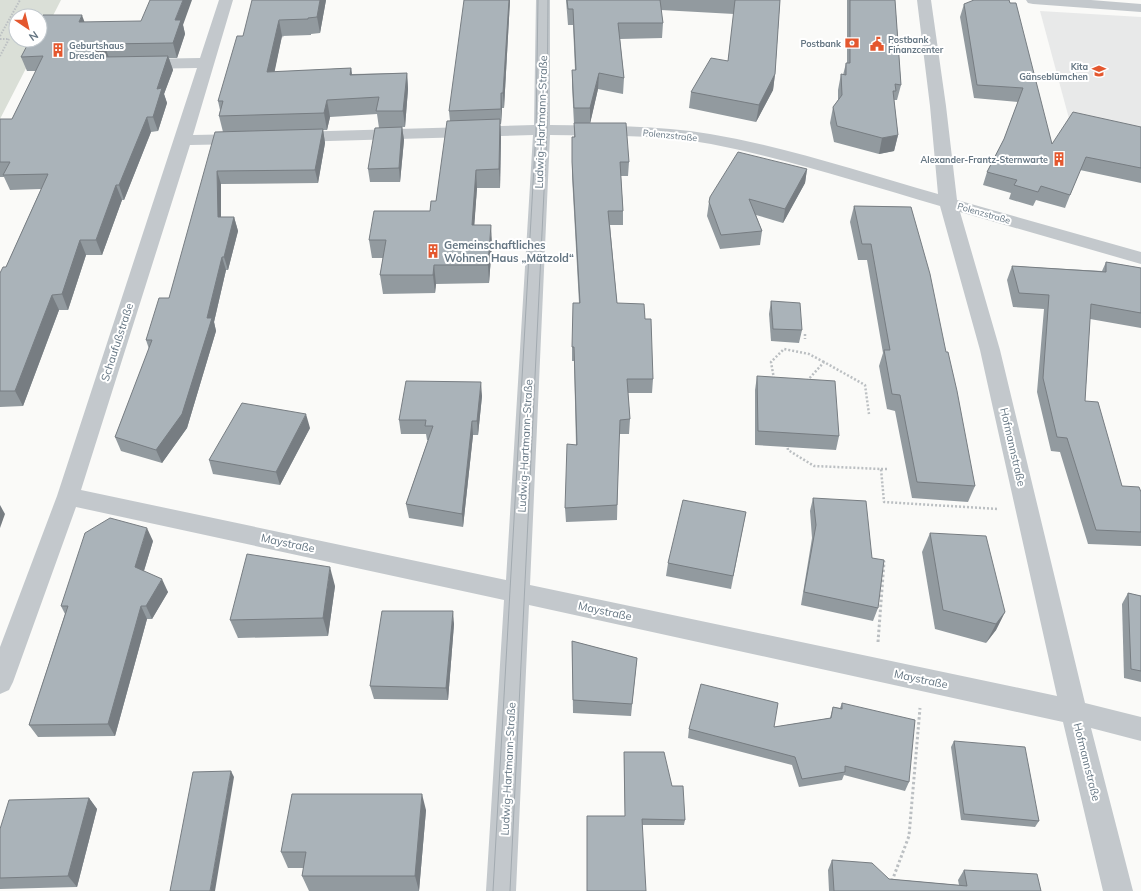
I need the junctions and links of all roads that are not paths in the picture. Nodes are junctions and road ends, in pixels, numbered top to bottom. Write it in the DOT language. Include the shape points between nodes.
graph roads {
  1 [pos="226,0"];
  2 [pos="543,0"];
  3 [pos="924,0"];
  4 [pos="1033,0"];
  5 [pos="1141,8"];
  6 [pos="207,63"];
  7 [pos="124,65"];
  8 [pos="542,130"];
  9 [pos="183,140"];
  10 [pos="948,203"];
  11 [pos="1141,258"];
  12 [pos="68,496"];
  13 [pos="517,593"];
  14 [pos="0,682"];
  15 [pos="1074,712"];
  16 [pos="1141,729"];
  17 [pos="502,891"];
  18 [pos="1118,891"];
  1 -- 6 [label="street, Schaufußstraße"];
  2 -- 8 [label="street, Ludwig-Hartmann-Straße"];
  3 -- 10 [label="street, Hofmannstraße"];
  4 -- 5 [label="street"];
  6 -- 7 [label="street"];
  6 -- 9 [label="street, Schaufußstraße"];
  8 -- 9 [label="street, Polenzstraße"];
  8 -- 10 [label="street, Polenzstraße" via="654,132 710,139 770,152"];
  8 -- 13 [label="street, Ludwig-Hartmann-Straße"];
  9 -- 12 [label="street, Schaufußstraße"];
  10 -- 11 [label="street, Polenzstraße"];
  10 -- 15 [label="street, Hofmannstraße" via="990,350"];
  12 -- 13 [label="street, Maystraße"];
  12 -- 14 [label="street, Schaufußstraße"];
  13 -- 15 [label="street, Maystraße"];
  13 -- 17 [label="street, Ludwig-Hartmann-Straße"];
  15 -- 16 [label="street, Maystraße"];
  15 -- 18 [label="street, Hofmannstraße"];
}
